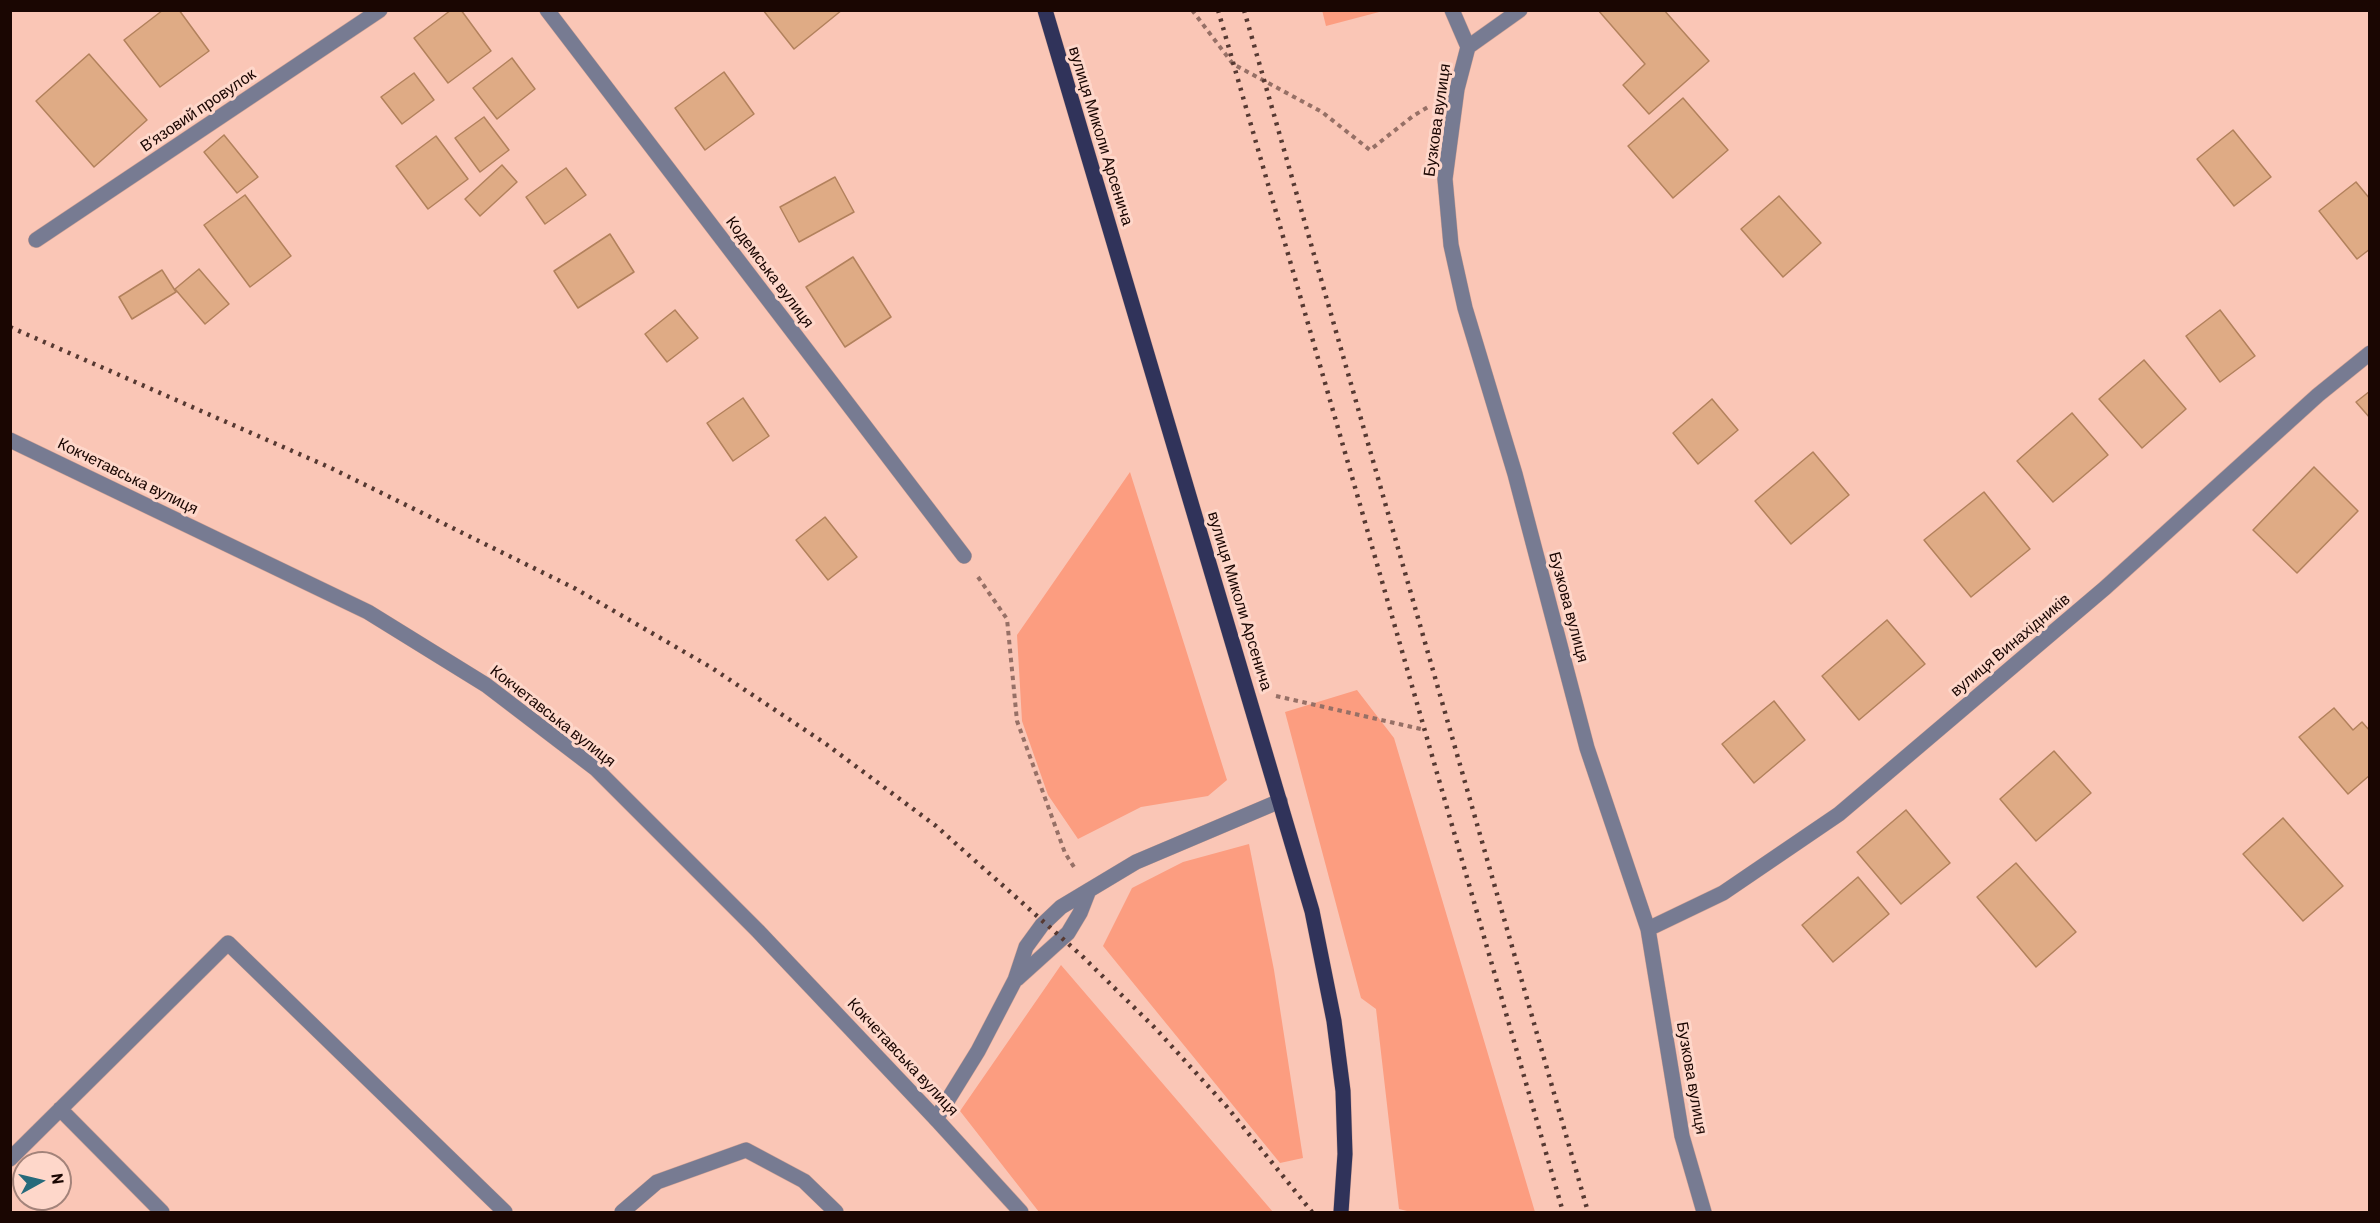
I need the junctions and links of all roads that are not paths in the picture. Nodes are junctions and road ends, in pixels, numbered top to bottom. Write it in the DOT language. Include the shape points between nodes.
graph roads {
  1 [pos="380,10"];
  2 [pos="547,10"];
  3 [pos="1045,10"];
  4 [pos="1452,10"];
  5 [pos="1520,10"];
  6 [pos="1468,47"];
  7 [pos="36,240"];
  8 [pos="2370,352"];
  9 [pos="10,440"];
  10 [pos="964,556"];
  11 [pos="1280,801"];
  12 [pos="1089,890"];
  13 [pos="1648,929"];
  14 [pos="1016,980"];
  15 [pos="60,1109"];
  16 [pos="936,1119"];
  17 [pos="10,1159"];
  18 [pos="162,1212"];
  19 [pos="505,1212"];
  20 [pos="622,1212"];
  21 [pos="836,1212"];
  22 [pos="1021,1212"];
  23 [pos="1341,1212"];
  24 [pos="1704,1212"];
  1 -- 7 [label="street, Вʼязовий провулок"];
  2 -- 10 [label="street, Кодемська вулиця"];
  3 -- 11 [label="main road, вулиця Миколи Арсенича"];
  4 -- 6 [label="street, Бузкова вулиця"];
  5 -- 6 [label="street"];
  6 -- 13 [label="street, Бузкова вулиця" via="1457,89 1445,179 1451,245 1587,748"];
  8 -- 13 [label="street, вулиця Винахідників" via="2105,588 1839,814 1723,893"];
  9 -- 16 [label="street, Кокчетавська вулиця" via="368,612 486,685 596,770"];
  11 -- 12 [label="street" via="1136,862"];
  11 -- 23 [label="main road, вулиця Миколи Арсенича" via="1312,912 1334,1021 1343,1091 1345,1154"];
  12 -- 14 [label="street" via="1068,933"];
  12 -- 14 [label="street" via="1061,907 1042,925 1026,947"];
  13 -- 24 [label="street, Бузкова вулиця" via="1682,1136"];
  14 -- 16 [label="street"];
  15 -- 17 [label="street"];
  15 -- 18 [label="street"];
  15 -- 19 [label="street" via="228,943"];
  16 -- 22 [label="street, Кокчетавська вулиця"];
  20 -- 21 [label="street" via="657,1182 746,1150 804,1181"];
}
